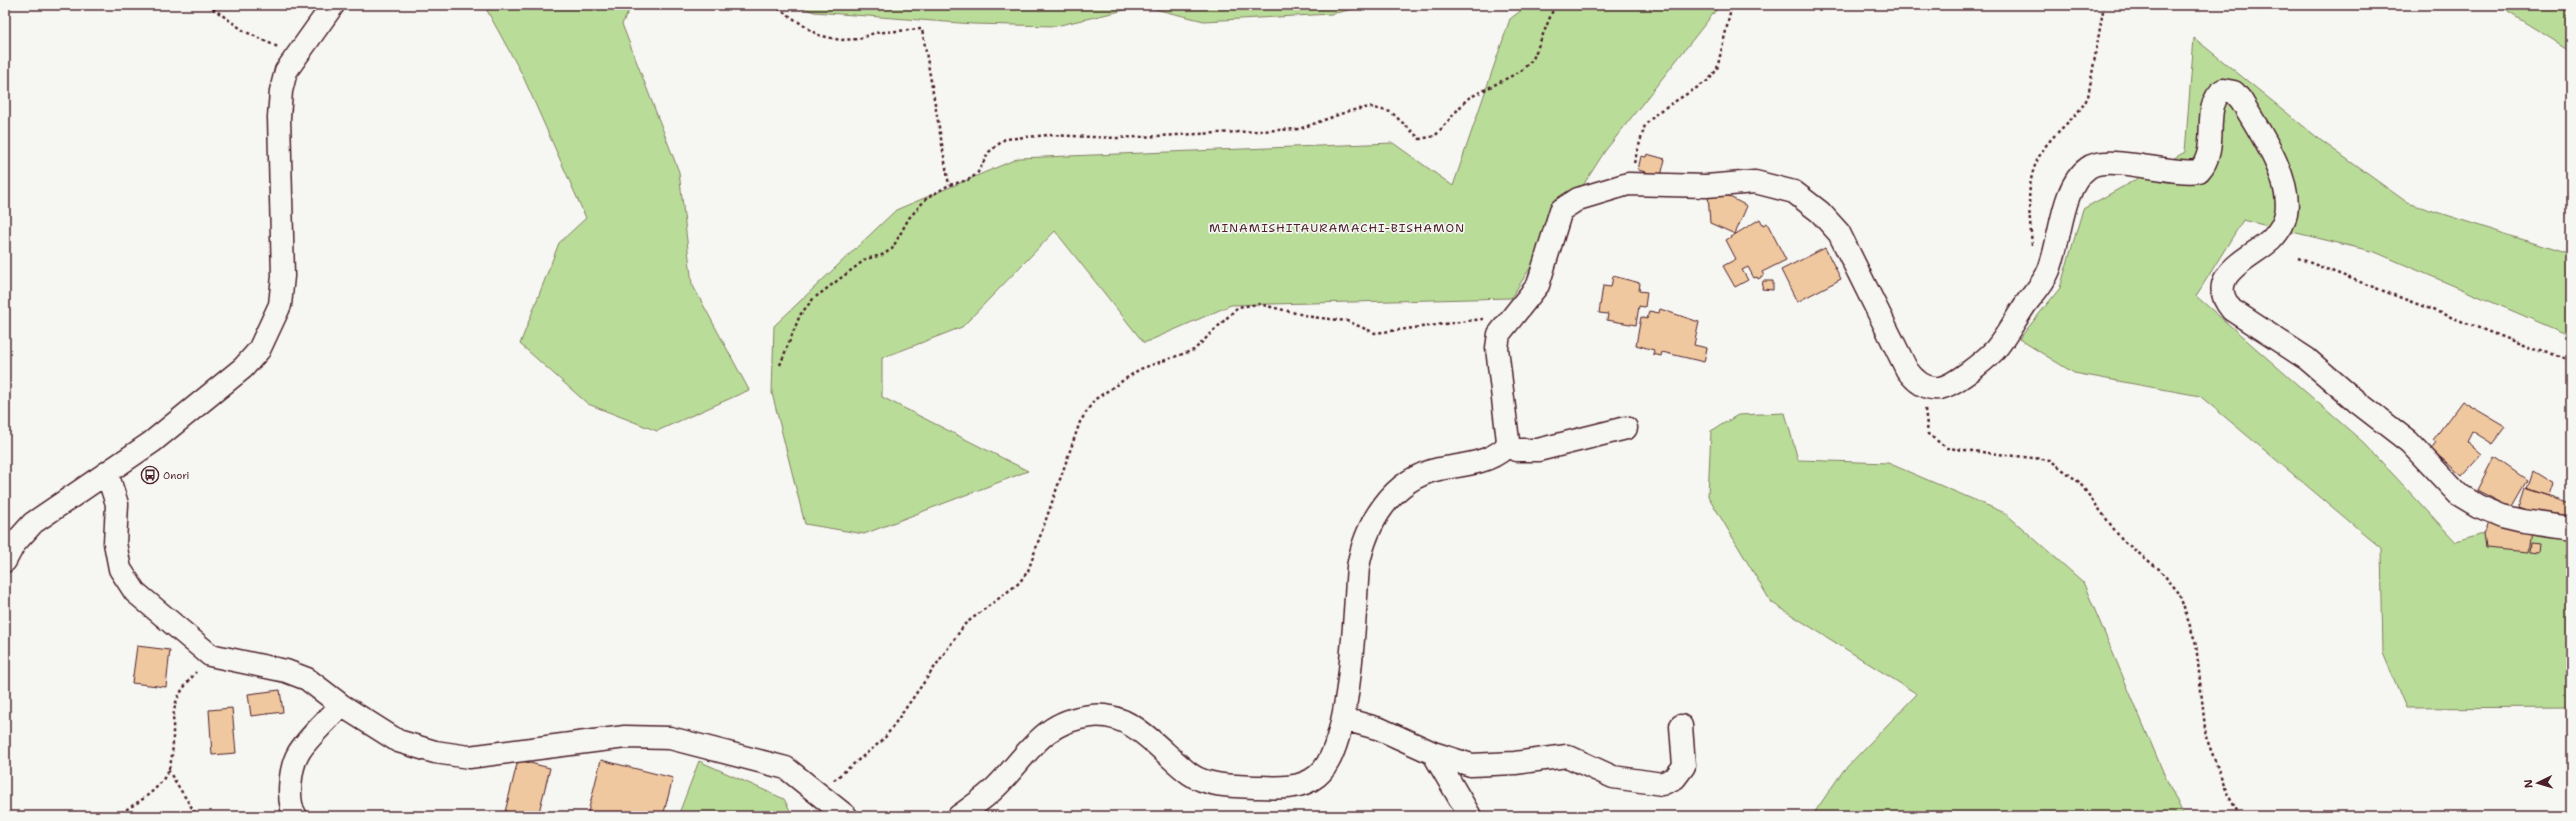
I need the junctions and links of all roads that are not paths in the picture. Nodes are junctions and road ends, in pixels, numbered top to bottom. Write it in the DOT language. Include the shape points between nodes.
graph roads {
  1 [pos="333,5"];
  2 [pos="1626,428"];
  3 [pos="1507,444"];
  4 [pos="107,473"];
  5 [pos="2571,528"];
  6 [pos="5,561"];
  7 [pos="342,705"];
  8 [pos="1344,719"];
  9 [pos="1681,726"];
  10 [pos="1433,753"];
  11 [pos="296,816"];
  12 [pos="846,816"];
  13 [pos="959,816"];
  14 [pos="1470,816"];
  1 -- 4 [label="street" via="286,71 281,91 279,117 282,276 280,305 270,329 259,350 243,368 152,442"];
  2 -- 3 [label="street" via="1538,450 1516,450"];
  3 -- 5 [label="street" via="1497,341 1499,334 1538,285 1561,210 1578,199 1628,184 1706,186 1755,182 1782,186 1806,199 1838,233 1907,370 1916,380 1929,388 1941,388 1951,384 1995,350 2048,272 2069,197 2078,177 2090,166 2103,163 2199,171 2210,150 2214,99 2223,90 2228,90 2234,92 2241,100 2265,142 2278,170 2286,201 2286,213 2276,234 2270,241 2240,260 2226,278 2224,294 2232,310 2306,359 2409,442 2458,494 2502,516"];
  3 -- 8 [label="street" via="1503,450 1481,461 1422,474 1397,490 1377,514 1363,544 1358,567"];
  4 -- 6 [label="street" via="32,523 14,544"];
  4 -- 7 [label="street" via="117,504 115,543 120,569 135,592 210,655 286,671 307,679"];
  7 -- 11 [label="street" via="298,754 289,785 292,811"];
  7 -- 12 [label="street" via="398,741 435,752 469,757 625,737 670,738 786,768"];
  8 -- 10 [label="street" via="1380,729"];
  8 -- 13 [label="street" via="1334,753 1318,775 1299,785 1277,788 1197,779 1133,726 1101,715 1078,719 1040,737 995,788"];
  9 -- 10 [label="street" via="1684,766 1675,778 1662,784 1614,777 1567,756 1515,763 1471,765"];
  10 -- 14 [label="street"];
}
